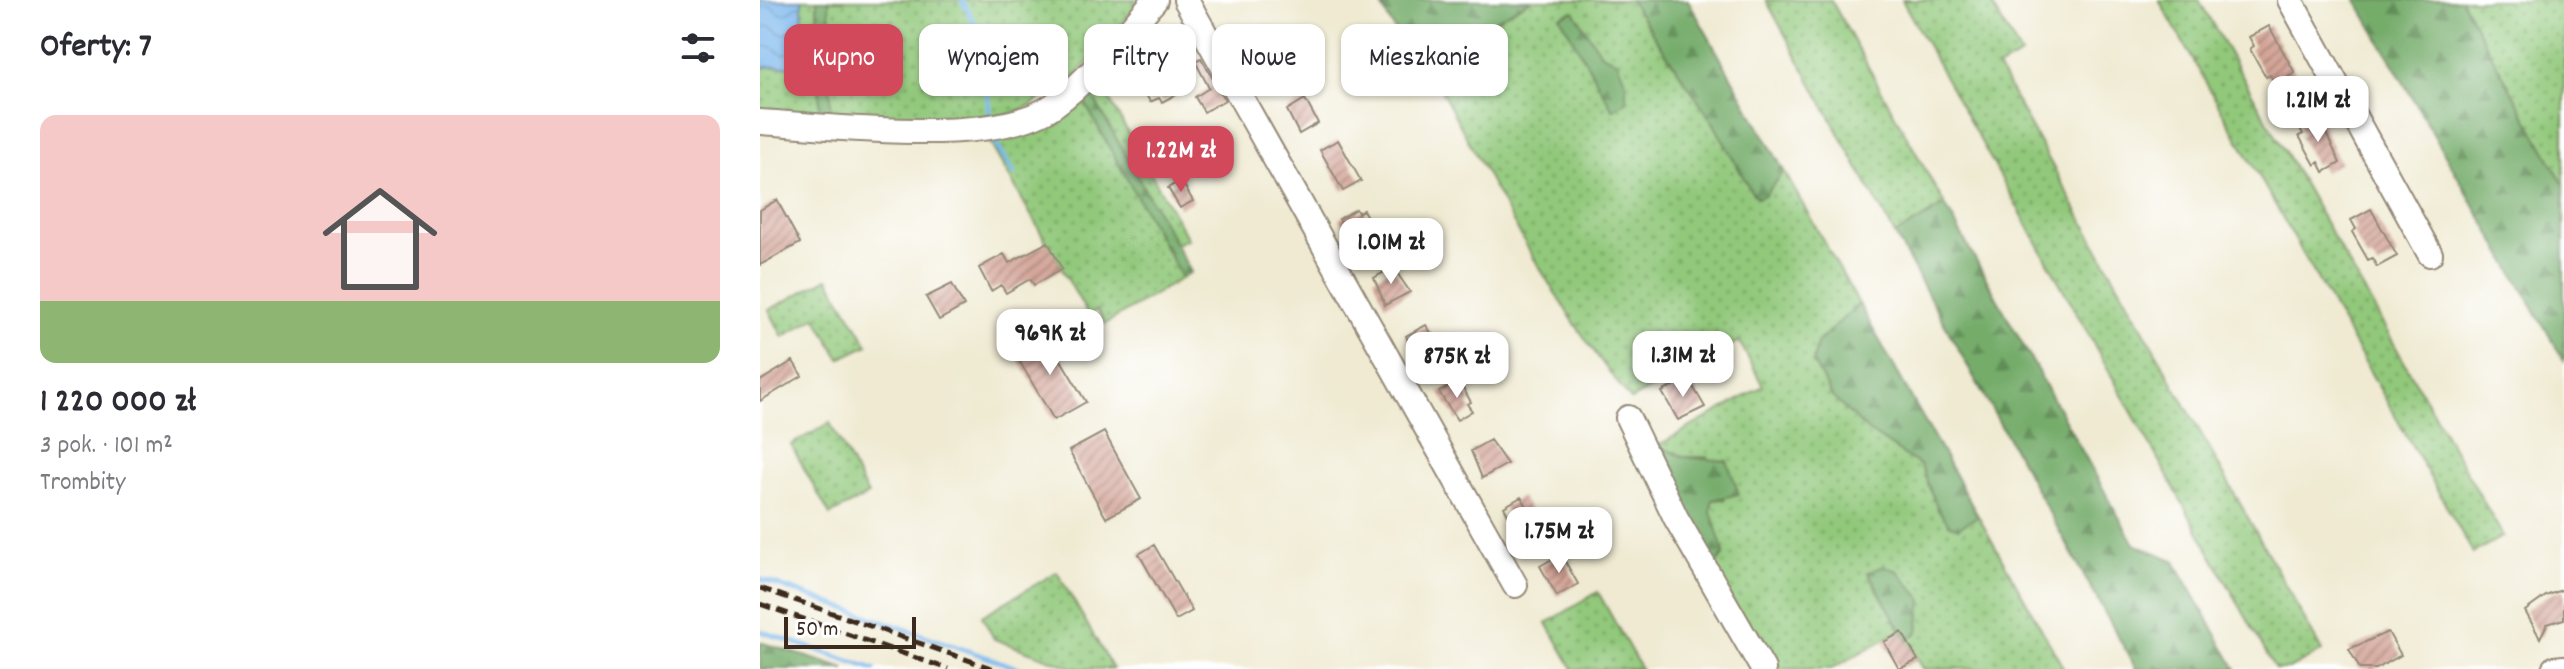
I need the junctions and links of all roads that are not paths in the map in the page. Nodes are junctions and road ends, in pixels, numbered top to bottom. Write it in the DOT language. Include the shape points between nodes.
graph roads {
  1 [pos="1155,0"];
  2 [pos="1186,0"];
  3 [pos="2290,0"];
  4 [pos="760,122"];
  5 [pos="2430,254"];
  6 [pos="1628,418"];
  7 [pos="1515,585"];
  8 [pos="2564,668"];
  9 [pos="1763,669"];
  10 [pos="2554,669"];
  1 -- 4 [label="street" via="1086,77 1036,115 968,129"];
  2 -- 7 [label="street"];
  3 -- 5 [label="street"];
  6 -- 9 [label="street" via="1676,518"];
  8 -- 10 [label="street"];
}
